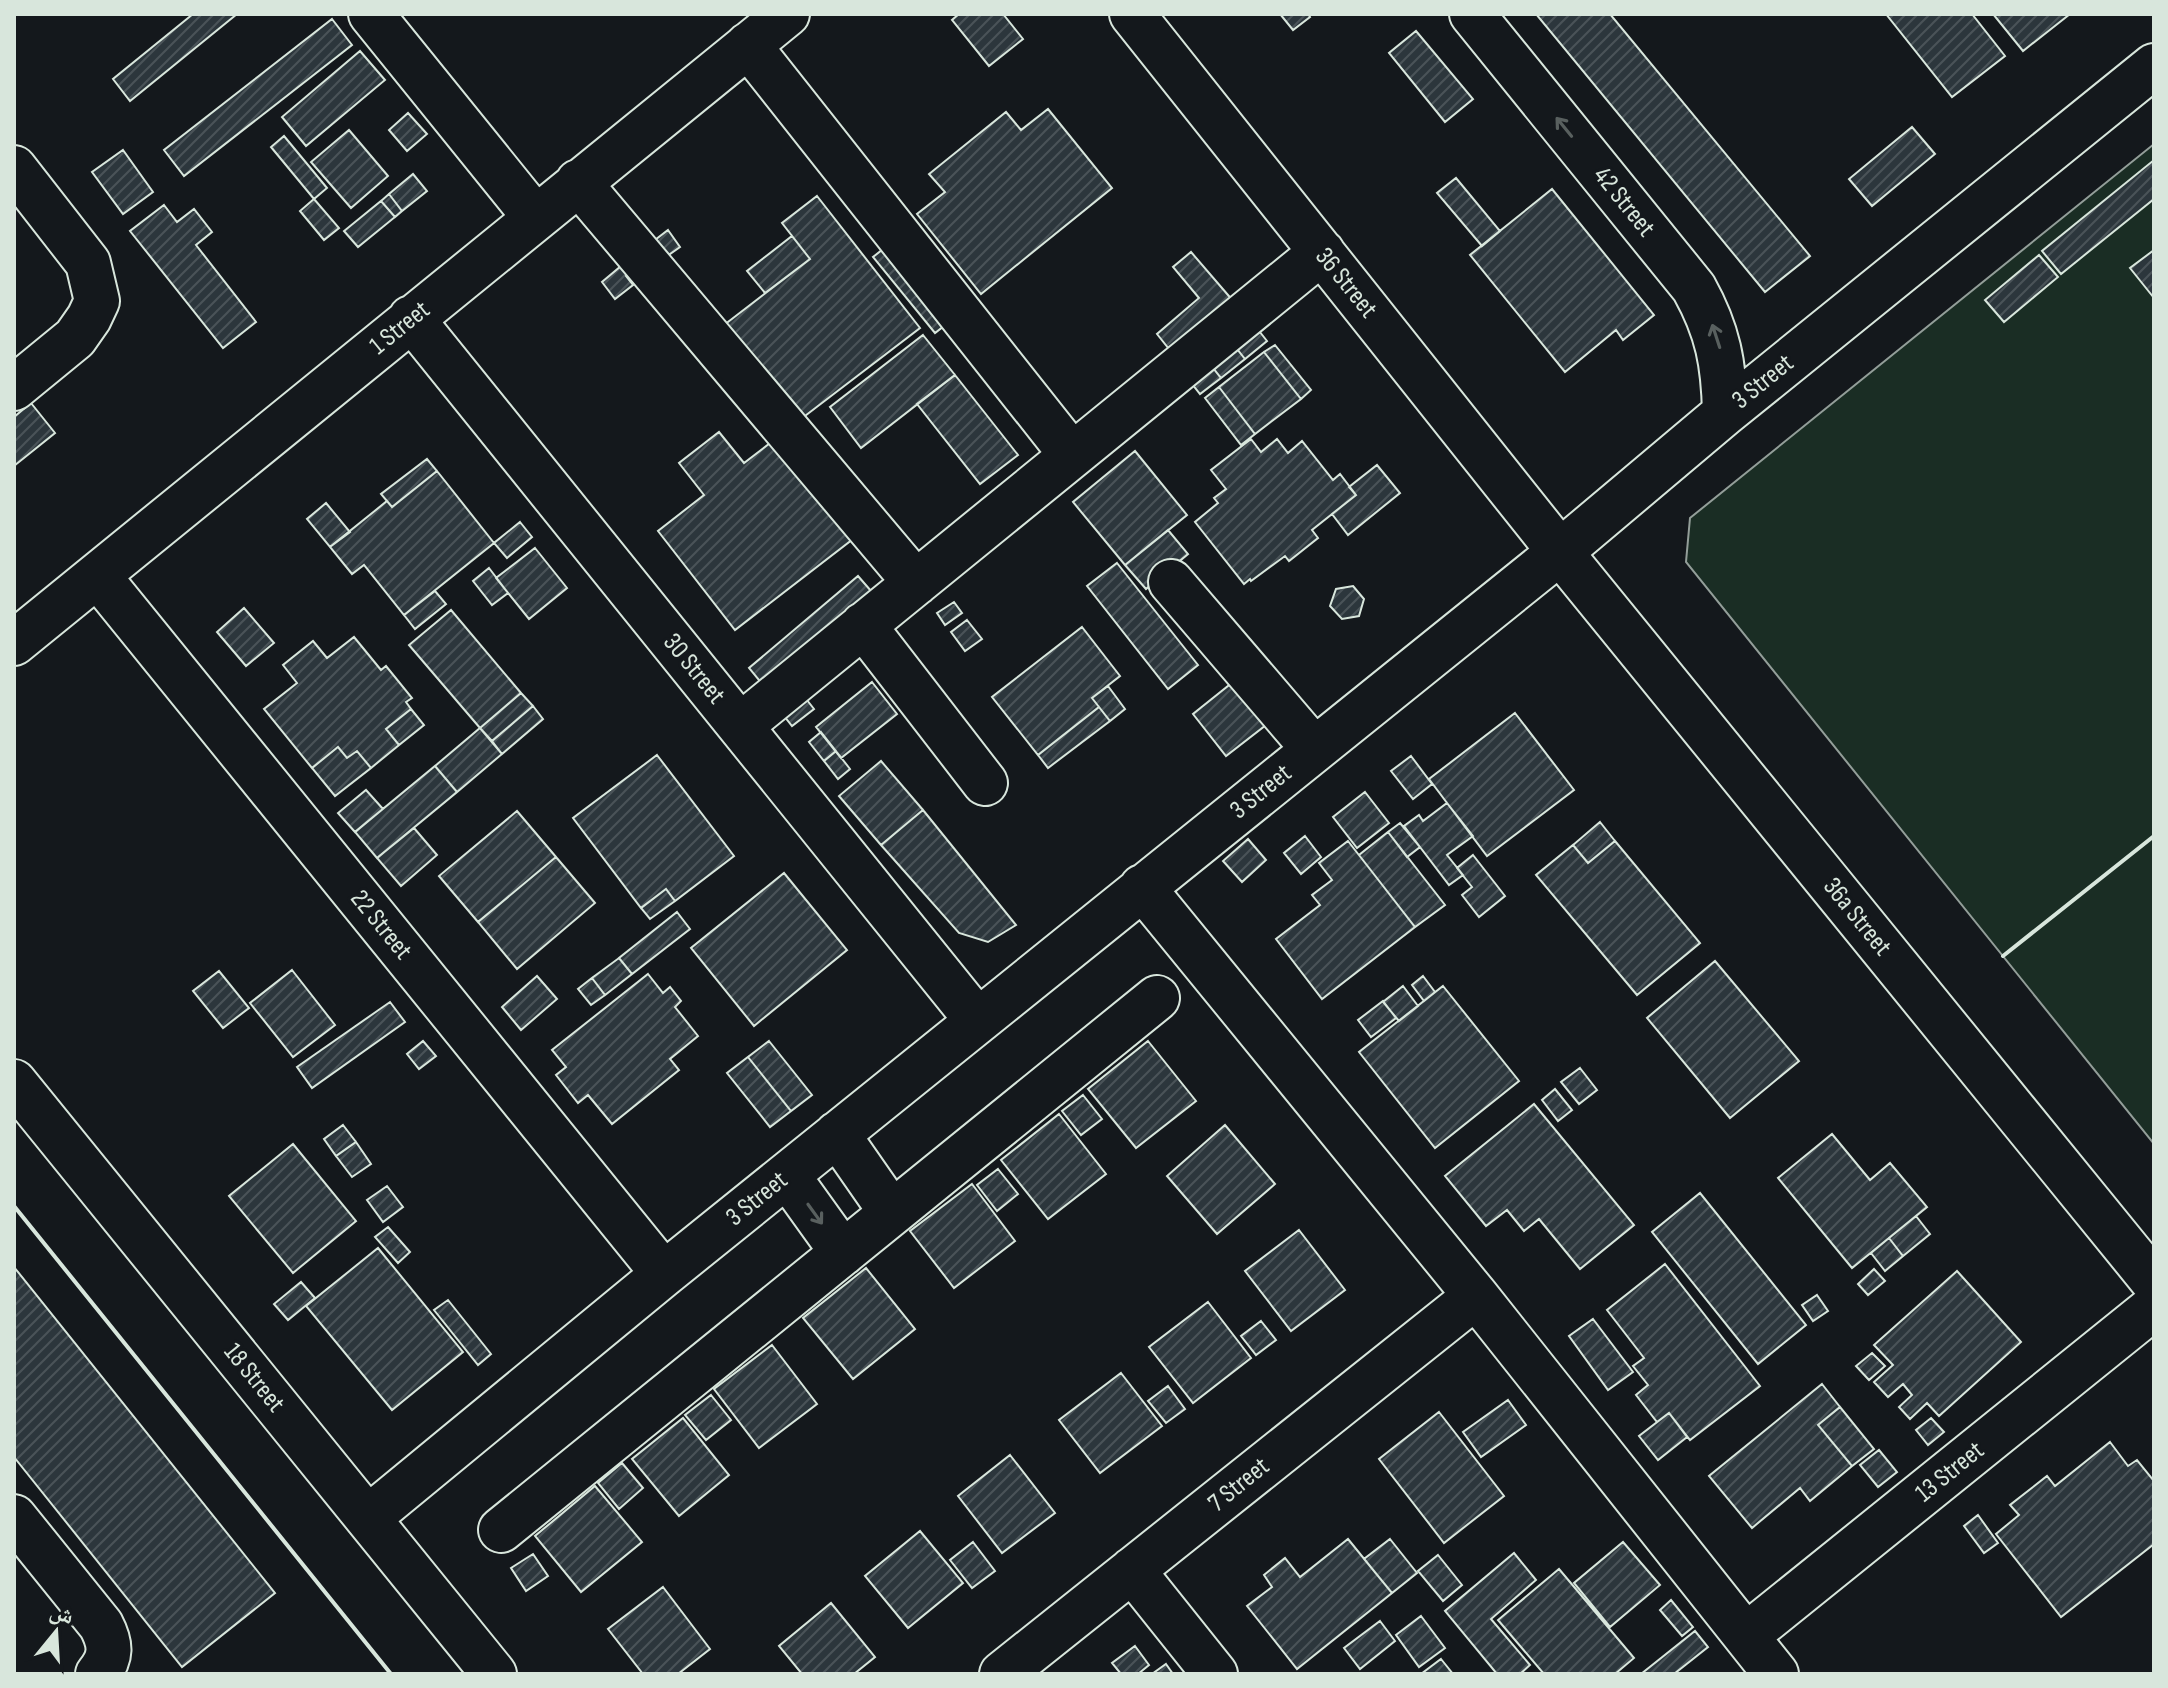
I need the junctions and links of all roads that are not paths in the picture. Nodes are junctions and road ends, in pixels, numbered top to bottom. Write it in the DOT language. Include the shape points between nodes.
graph roads {
  1 [pos="371,14"];
  2 [pos="787,14"];
  3 [pos="1132,14"];
  4 [pos="1472,14"];
  5 [pos="748,45"];
  6 [pos="2154,66"];
  7 [pos="14,168"];
  8 [pos="578,182"];
  9 [pos="535,217"];
  10 [pos="1322,252"];
  11 [pos="411,318"];
  12 [pos="14,388"];
  13 [pos="1725,413"];
  14 [pos="1072,455"];
  15 [pos="1560,552"];
  16 [pos="98,576"];
  17 [pos="1171,582"];
  18 [pos="916,583"];
  19 [pos="863,625"];
  20 [pos="14,643"];
  21 [pos="740,726"];
  22 [pos="1314,749"];
  23 [pos="985,783"];
  24 [pos="1142,887"];
  25 [pos="1157,998"];
  26 [pos="977,1020"];
  27 [pos="14,1082"];
  28 [pos="837,1134"];
  29 [pos="787,1175"];
  30 [pos="892,1213"];
  31 [pos="843,1253"];
  32 [pos="664,1274"];
  33 [pos="2154,1282"];
  34 [pos="1476,1296"];
  35 [pos="2154,1307"];
  36 [pos="14,1517"];
  37 [pos="368,1518"];
  38 [pos="501,1530"];
  39 [pos="1132,1570"];
  40 [pos="1746,1636"];
  41 [pos="98,1674"];
  42 [pos="494,1674"];
  43 [pos="1002,1674"];
  44 [pos="1215,1674"];
  45 [pos="1776,1674"];
  1 -- 9 [label="street"];
  2 -- 5 [label="street, 1 Street"];
  3 -- 10 [label="street, 36 Street"];
  13 -- 4 [label="street, 42 Street, one-way" via="1719,344 1694,288"];
  5 -- 8 [label="street, 1 Street"];
  5 -- 14 [label="street"];
  6 -- 13 [label="street, 3 Street"];
  7 -- 12 [label="street" via="88,263 97,301 75,338"];
  8 -- 9 [label="street, 1 Street"];
  8 -- 18 [label="street"];
  9 -- 11 [label="street, 1 Street"];
  10 -- 14 [label="street"];
  10 -- 15 [label="street, 36 Street"];
  11 -- 16 [label="street, 1 Street"];
  11 -- 21 [label="street, 30 Street"];
  13 -- 15 [label="street, 3 Street"];
  14 -- 18 [label="street"];
  15 -- 22 [label="street, 3 Street"];
  15 -- 33 [label="street, 36a Street"];
  16 -- 20 [label="street, 1 Street"];
  16 -- 32 [label="street, 22 Street"];
  17 -- 22 [label="street"];
  18 -- 19 [label="street"];
  19 -- 21 [label="street"];
  19 -- 23 [label="street"];
  21 -- 26 [label="street, 30 Street"];
  22 -- 24 [label="street, 3 Street"];
  24 -- 26 [label="street, 3 Street"];
  24 -- 34 [label="street"];
  25 -- 30 [label="street"];
  26 -- 28 [label="street, 3 Street"];
  27 -- 37 [label="street, 18 Street"];
  28 -- 29 [label="street, 3 Street"];
  28 -- 30 [label="street"];
  29 -- 31 [label="street, one-way"];
  29 -- 32 [label="street, 3 Street"];
  30 -- 31 [label="street"];
  31 -- 38 [label="street"];
  32 -- 37 [label="street, 3 Street"];
  34 -- 39 [label="street, 7 Street"];
  34 -- 40 [label="street"];
  35 -- 40 [label="street, 13 Street"];
  36 -- 41 [label="street" via="108,1638 110,1653"];
  37 -- 42 [label="street, 18 Street"];
  39 -- 43 [label="street, 7 Street"];
  39 -- 44 [label="street"];
  40 -- 45 [label="street"];
}
